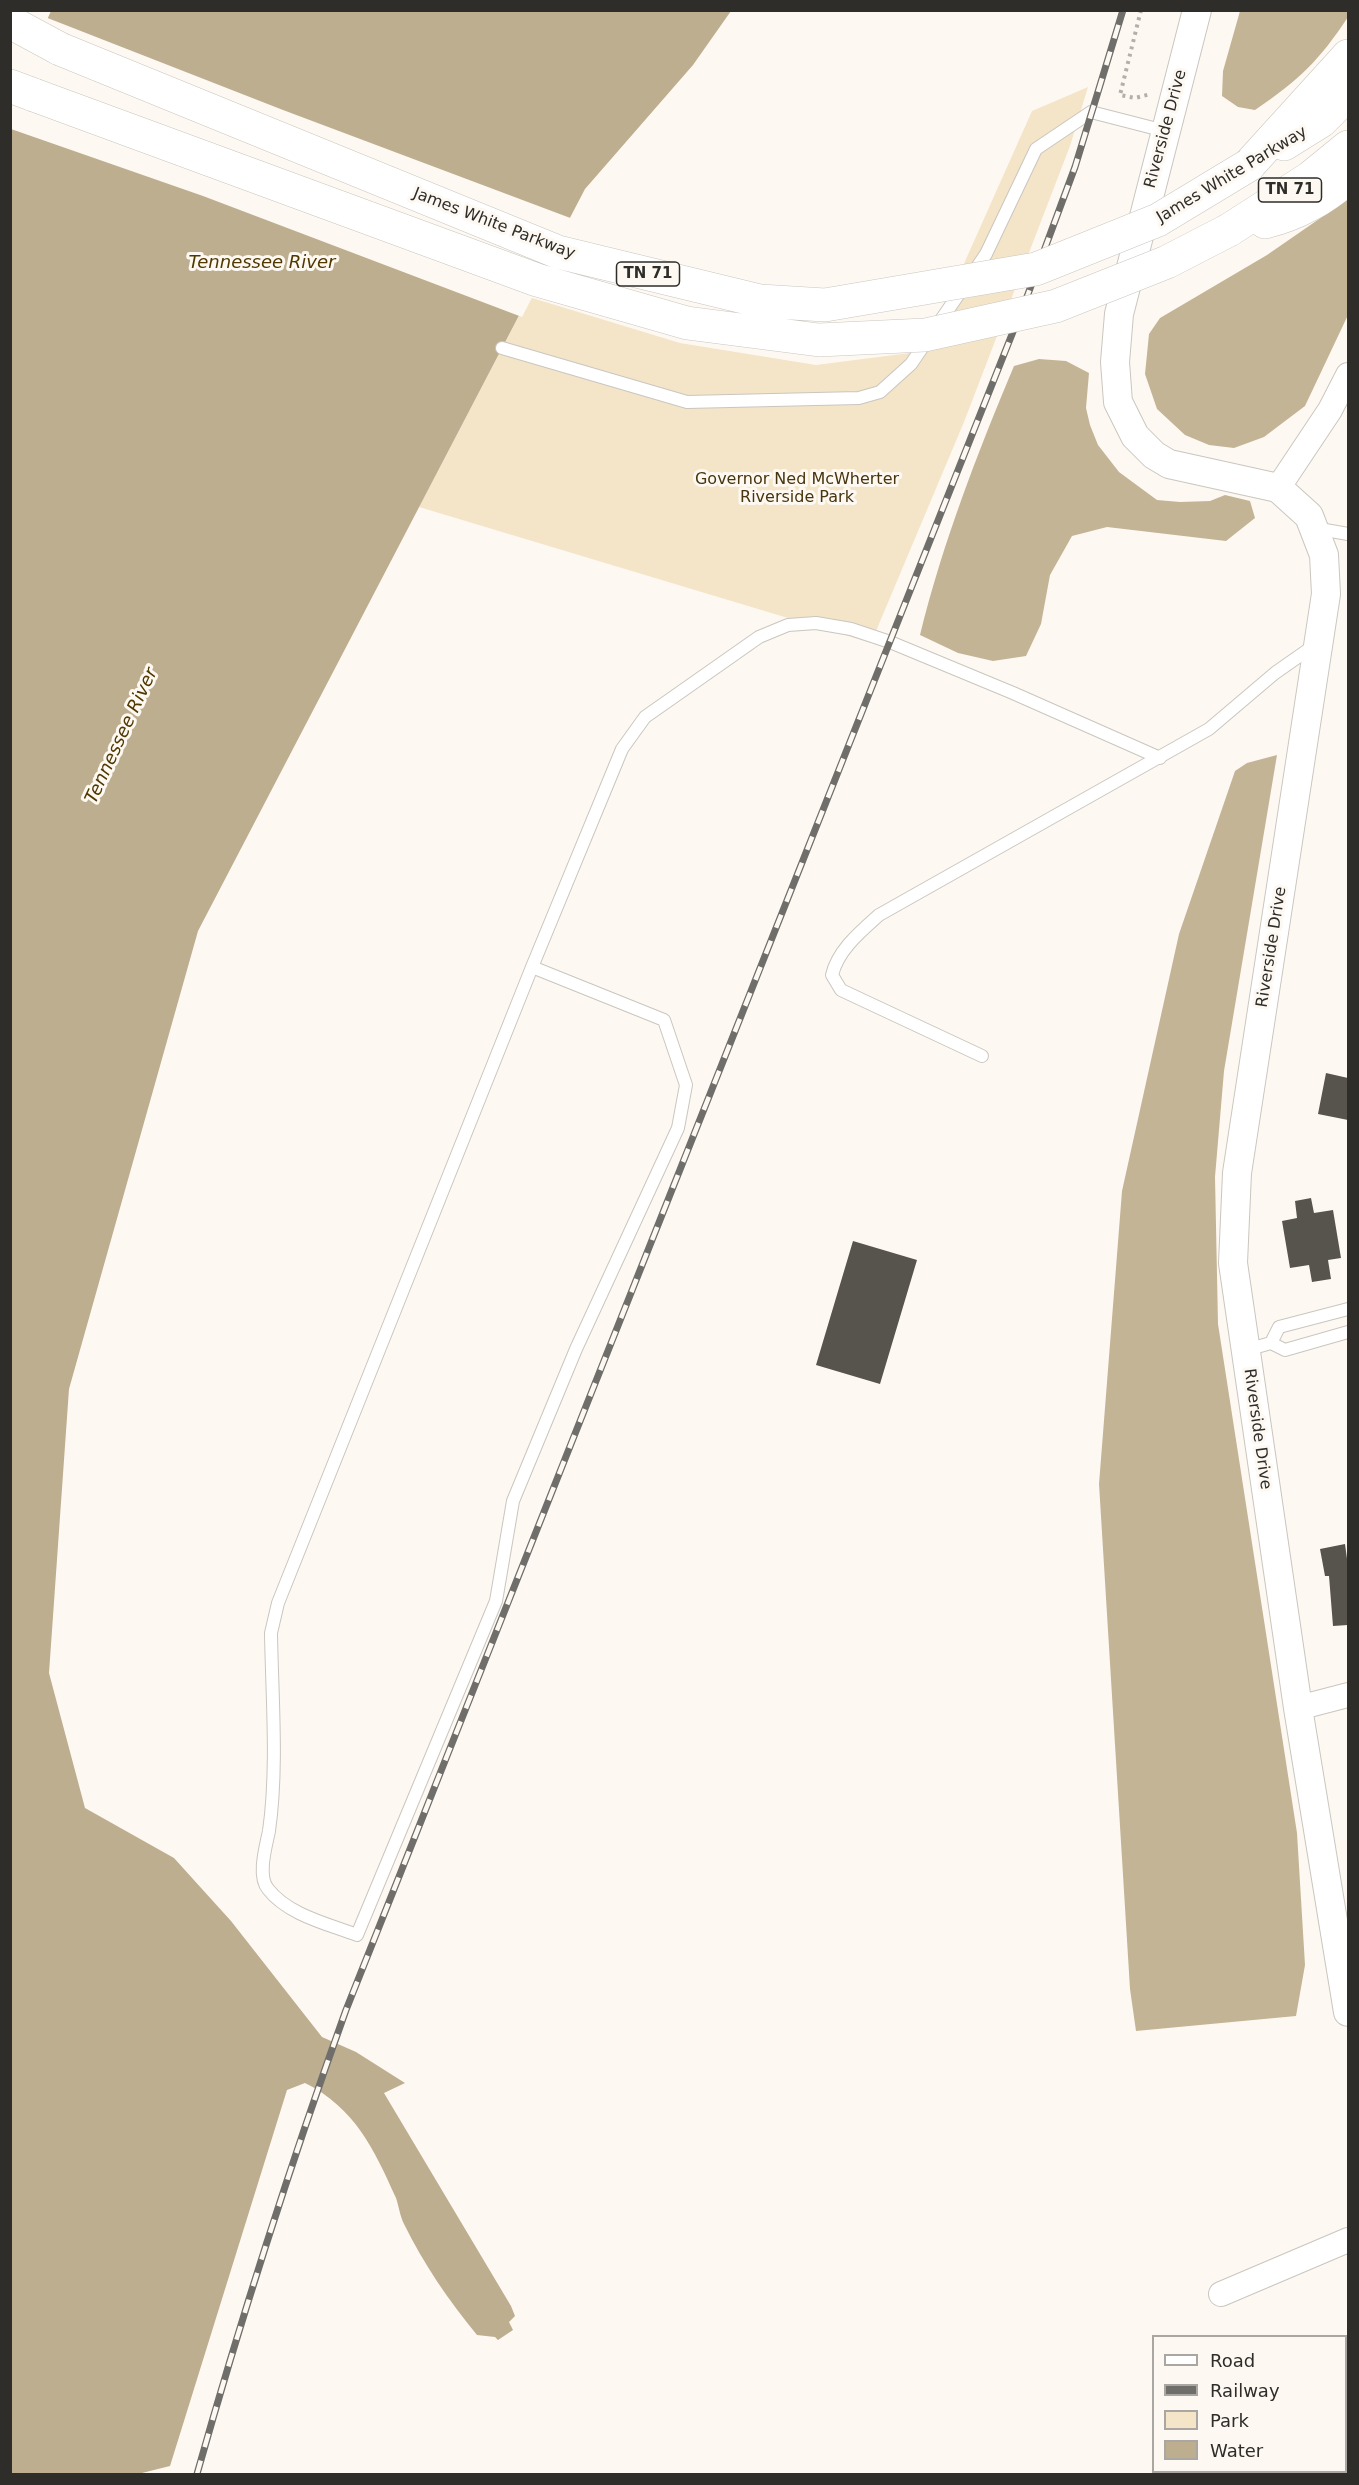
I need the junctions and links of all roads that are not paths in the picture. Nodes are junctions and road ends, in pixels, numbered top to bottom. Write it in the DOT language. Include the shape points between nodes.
graph roads {
  1 [pos="1197,10"];
  2 [pos="10,22"];
  3 [pos="10,31"];
  4 [pos="60,50"];
  5 [pos="1348,56"];
  6 [pos="10,86"];
  7 [pos="1348,94"];
  8 [pos="1165,131"];
  9 [pos="1348,147"];
  10 [pos="1249,165"];
  11 [pos="1348,178"];
  12 [pos="1228,230"];
  13 [pos="502,348"];
  14 [pos="1348,375"];
  15 [pos="1278,488"];
  16 [pos="1314,528"];
  17 [pos="1348,534"];
  18 [pos="1319,642"];
  19 [pos="1160,758"];
  20 [pos="532,967"];
  21 [pos="982,1056"];
  22 [pos="1348,1309"];
  23 [pos="1348,1332"];
  24 [pos="1258,1346"];
  25 [pos="1348,1695"];
  26 [pos="1298,1708"];
  27 [pos="1348,2010"];
  28 [pos="1348,2240"];
  29 [pos="1221,2294"];
  1 -- 8 [label="street, Riverside Drive"];
  2 -- 4 [label="highway"];
  3 -- 4 [label="highway, James White Parkway / TN 71"];
  4 -- 10 [label="highway, James White Parkway / TN 71, bridge" via="558,252 760,301 825,305 1036,269 1158,220"];
  5 -- 10 [label="highway"];
  6 -- 12 [label="highway, TN 71, bridge" via="537,280 687,323 819,340 925,335 1056,306 1167,262"];
  7 -- 10 [label="highway, James White Parkway / TN 71" via="1321,121"];
  8 -- 13 [label="lane" via="1091,112 1036,149 986,254 911,364 880,392 859,398 687,402"];
  8 -- 15 [label="street, Riverside Drive" via="1119,314 1115,373 1118,402 1135,436 1169,464"];
  9 -- 12 [label="highway, TN 71" via="1310,177"];
  11 -- 12 [label="highway" via="1292,216"];
  14 -- 15 [label="street" via="1330,410"];
  15 -- 16 [label="street, Riverside Drive" via="1309,516"];
  16 -- 17 [label="lane"];
  16 -- 18 [label="street, Riverside Drive" via="1324,555 1326,594"];
  18 -- 19 [label="lane" via="1209,729"];
  18 -- 24 [label="street, Riverside Drive" via="1237,1173 1233,1263"];
  19 -- 20 [label="lane" via="890,642 816,622 788,625 759,637 645,717 622,749"];
  19 -- 21 [label="lane" via="879,915 857,934 835,963 832,975 841,990"];
  20 -- 20 [label="lane" via="282,1592 271,1633 271,1806 263,1865 266,1887 278,1900 300,1913 357,1935 496,1600 513,1501 576,1350 678,1128 686,1085 664,1020"];
  22 -- 24 [label="lane" via="1279,1328"];
  23 -- 24 [label="lane" via="1285,1350"];
  24 -- 26 [label="street, Riverside Drive"];
  25 -- 26 [label="street"];
  26 -- 27 [label="street, Riverside Drive"];
  28 -- 29 [label="street"];
}
